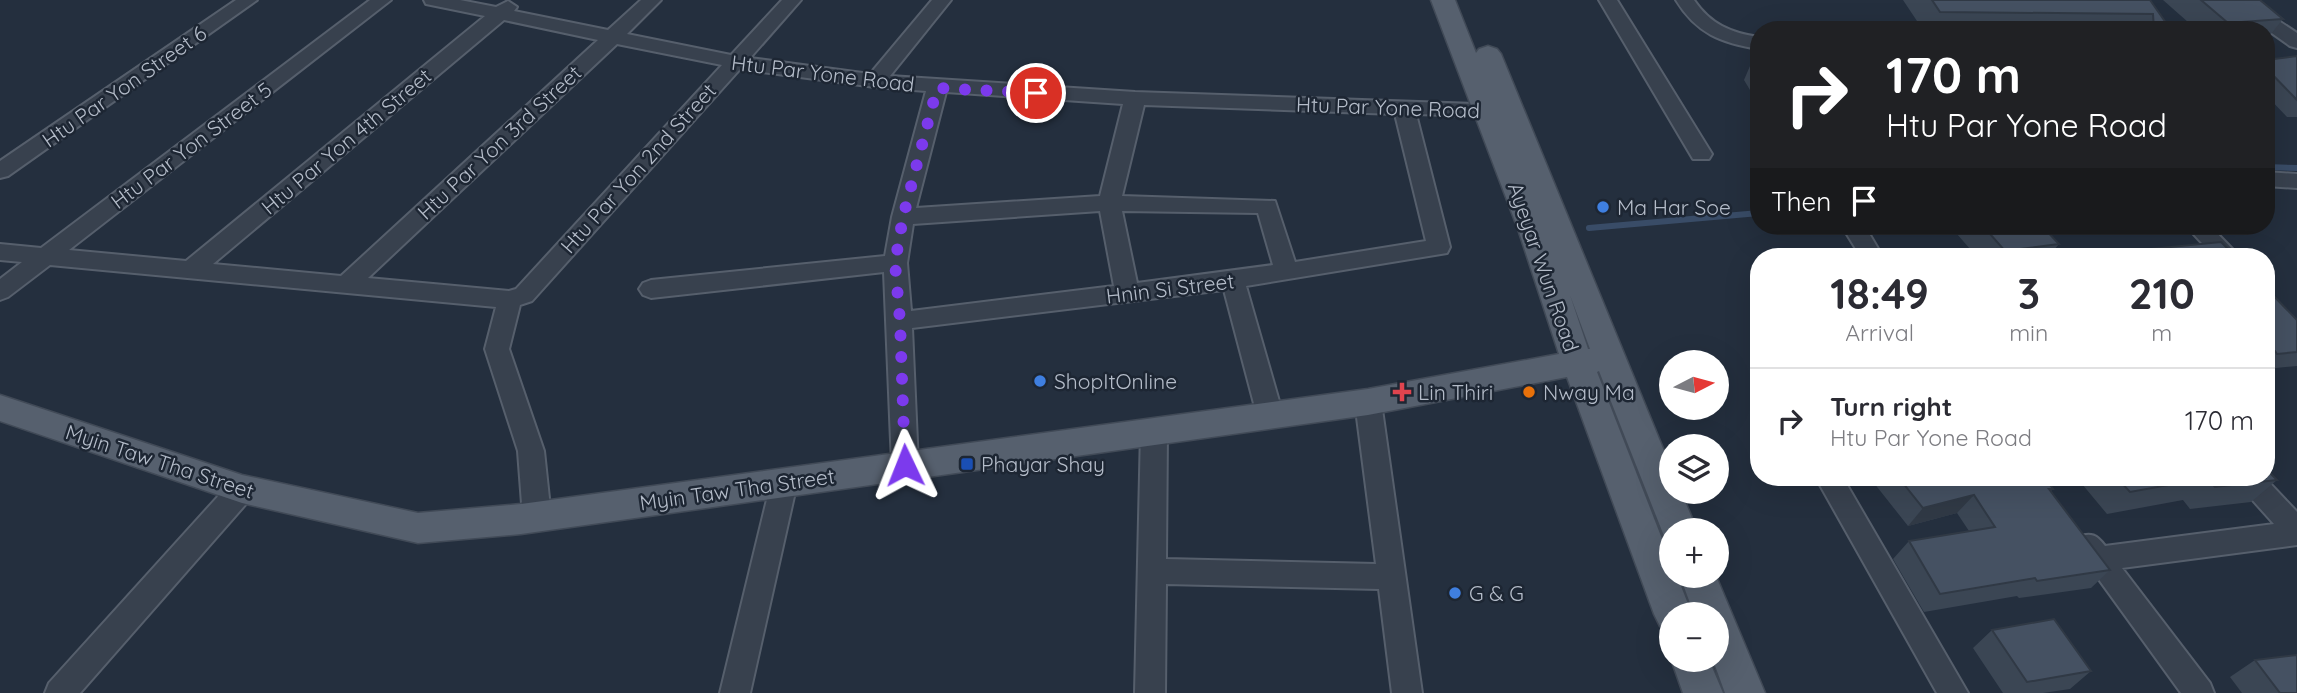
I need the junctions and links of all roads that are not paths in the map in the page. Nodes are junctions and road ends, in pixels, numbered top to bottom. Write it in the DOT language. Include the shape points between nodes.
graph roads {
  1 [pos="248,0"];
  2 [pos="382,0"];
  3 [pos="433,0"];
  4 [pos="652,0"];
  5 [pos="793,0"];
  6 [pos="942,0"];
  7 [pos="1443,0"];
  8 [pos="1465,0"];
  9 [pos="1608,0"];
  10 [pos="1685,0"];
  11 [pos="2234,0"];
  12 [pos="508,7"];
  13 [pos="2266,21"];
  14 [pos="2275,27"];
  15 [pos="611,37"];
  16 [pos="1750,42"];
  17 [pos="2297,42"];
  18 [pos="734,62"];
  19 [pos="875,81"];
  20 [pos="937,88"];
  21 [pos="1135,98"];
  22 [pos="1404,107"];
  23 [pos="1500,111"];
  24 [pos="1701,154"];
  25 [pos="0,171"];
  26 [pos="2275,180"];
  27 [pos="2297,181"];
  28 [pos="1110,203"];
  29 [pos="903,217"];
  30 [pos="2206,235"];
  31 [pos="2220,248"];
  32 [pos="0,252"];
  33 [pos="43,258"];
  34 [pos="895,263"];
  35 [pos="192,269"];
  36 [pos="1287,272"];
  37 [pos="1233,280"];
  38 [pos="347,284"];
  39 [pos="651,289"];
  40 [pos="0,291"];
  41 [pos="1127,294"];
  42 [pos="510,300"];
  43 [pos="900,321"];
  44 [pos="1593,359"];
  45 [pos="1368,402"];
  46 [pos="0,408"];
  47 [pos="1270,415"];
  48 [pos="1154,431"];
  49 [pos="905,465"];
  50 [pos="784,483"];
  51 [pos="1834,486"];
  52 [pos="2256,486"];
  53 [pos="242,489"];
  54 [pos="537,517"];
  55 [pos="1673,518"];
  56 [pos="2076,529"];
  57 [pos="2297,532"];
  58 [pos="2099,559"];
  59 [pos="1152,571"];
  60 [pos="1391,577"];
  61 [pos="1669,602"];
  62 [pos="1729,653"];
  63 [pos="1695,672"];
  64 [pos="60,693"];
  65 [pos="735,693"];
  66 [pos="1150,693"];
  67 [pos="1407,693"];
  68 [pos="1703,693"];
  69 [pos="1745,693"];
  70 [pos="1953,693"];
  71 [pos="2199,693"];
  1 -- 25 [label="street, Htu Par Yon Street 6"];
  2 -- 33 [label="street, Htu Par Yon Street 5"];
  3 -- 12 [label="street, Htu Par Yone Road"];
  4 -- 15 [label="street, Htu Par Yon 3rd Street"];
  5 -- 18 [label="street, Htu Par Yon 2nd Street"];
  6 -- 19 [label="street"];
  7 -- 23 [label="main road, Ayeyar Wun Road"];
  8 -- 23 [label="main road, Ayeyar Wun Road"];
  9 -- 24 [label="street"];
  10 -- 16 [label="street" via="1708,29 1728,39"];
  11 -- 13 [label="street"];
  12 -- 15 [label="street, Htu Par Yone Road"];
  12 -- 35 [label="street, Htu Par Yon 4th Street"];
  14 -- 17 [label="street"];
  15 -- 18 [label="street, Htu Par Yone Road"];
  15 -- 38 [label="street, Htu Par Yon 3rd Street"];
  18 -- 19 [label="street, Htu Par Yone Road"];
  18 -- 42 [label="street, Htu Par Yon 2nd Street" via="524,295"];
  19 -- 20 [label="street, Htu Par Yone Road"];
  20 -- 21 [label="street, Htu Par Yone Road"];
  20 -- 29 [label="street"];
  21 -- 22 [label="street, Htu Par Yone Road"];
  21 -- 28 [label="street"];
  22 -- 23 [label="street, Htu Par Yone Road"];
  22 -- 36 [label="street, Hnin Si Street" via="1439,247"];
  23 -- 44 [label="main road, Ayeyar Wun Road" via="1532,229"];
  26 -- 27 [label="street"];
  28 -- 29 [label="street"];
  28 -- 36 [label="street" via="1267,206"];
  28 -- 41 [label="street"];
  29 -- 34 [label="street"];
  30 -- 31 [label="street"];
  32 -- 33 [label="street"];
  33 -- 35 [label="street"];
  33 -- 40 [label="street, Htu Par Yon Street 5"];
  34 -- 39 [label="street"];
  34 -- 43 [label="street"];
  35 -- 38 [label="street"];
  36 -- 37 [label="street, Hnin Si Street"];
  37 -- 41 [label="street, Hnin Si Street"];
  37 -- 47 [label="street"];
  38 -- 42 [label="street"];
  41 -- 43 [label="street, Hnin Si Street"];
  42 -- 54 [label="street" via="497,349 531,451"];
  43 -- 49 [label="street"];
  44 -- 45 [label="main road, Myin Taw Tha Street"];
  44 -- 55 [label="main road, Ayeyar Wun Road"];
  44 -- 61 [label="main road, Ayeyar Wun Road"];
  45 -- 47 [label="main road, Myin Taw Tha Street"];
  45 -- 60 [label="street"];
  46 -- 53 [label="main road, Myin Taw Tha Street"];
  47 -- 48 [label="main road, Myin Taw Tha Street"];
  48 -- 49 [label="main road, Myin Taw Tha Street"];
  48 -- 59 [label="street"];
  49 -- 50 [label="main road, Myin Taw Tha Street"];
  50 -- 54 [label="main road, Myin Taw Tha Street"];
  50 -- 65 [label="street"];
  51 -- 70 [label="street"];
  52 -- 57 [label="street"];
  53 -- 54 [label="main road, Myin Taw Tha Street" via="418,528"];
  53 -- 64 [label="street"];
  56 -- 58 [label="street"];
  57 -- 58 [label="street"];
  58 -- 71 [label="street"];
  59 -- 60 [label="street"];
  59 -- 66 [label="street"];
  60 -- 67 [label="street"];
  62 -- 69 [label="main road"];
  63 -- 68 [label="main road"];
}
